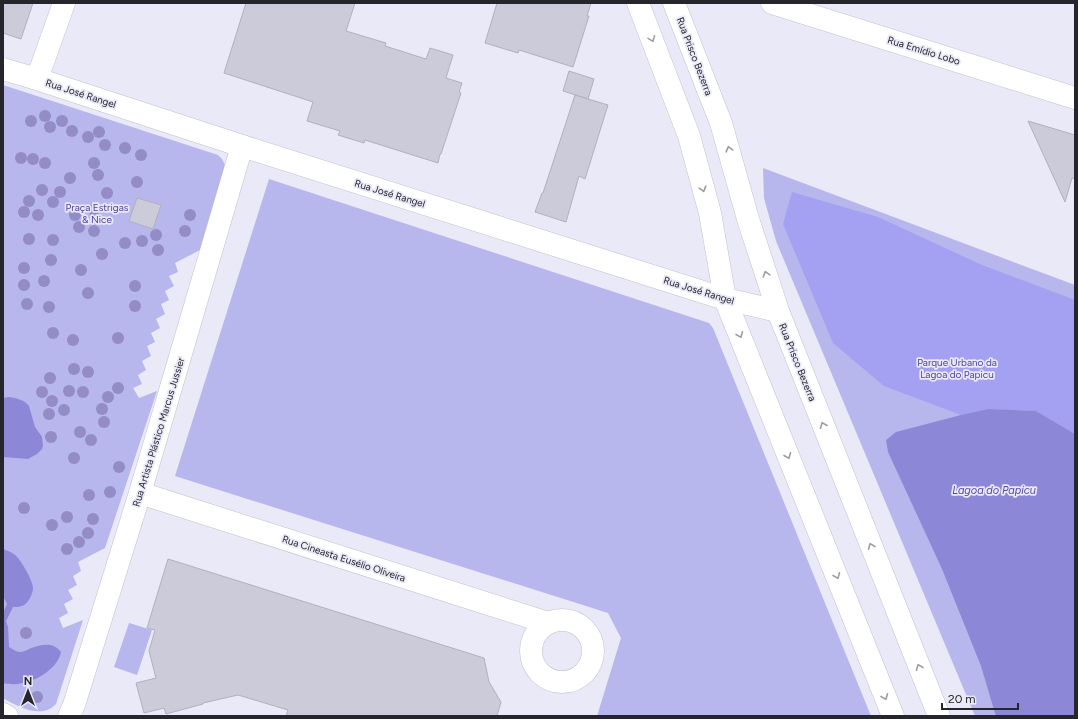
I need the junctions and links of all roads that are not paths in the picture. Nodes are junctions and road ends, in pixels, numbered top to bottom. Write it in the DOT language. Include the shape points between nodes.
graph roads {
  1 [pos="64,3"];
  2 [pos="638,3"];
  3 [pos="674,3"];
  4 [pos="772,3"];
  5 [pos="3,69"];
  6 [pos="37,79"];
  7 [pos="1075,98"];
  8 [pos="242,146"];
  9 [pos="725,299"];
  10 [pos="778,311"];
  11 [pos="140,493"];
  12 [pos="548,623"];
  13 [pos="3,714"];
  14 [pos="7,716"];
  15 [pos="69,716"];
  16 [pos="893,716"];
  17 [pos="939,716"];
  1 -- 6 [label="street"];
  2 -- 9 [label="street, one-way" via="689,136 710,213"];
  10 -- 3 [label="street, Rua Prisco Bezerra, one-way" via="748,219 721,123"];
  4 -- 7 [label="street, Rua Emídio Lobo"];
  5 -- 6 [label="street, Rua José Rangel"];
  6 -- 8 [label="street, Rua José Rangel"];
  8 -- 9 [label="street, Rua José Rangel"];
  8 -- 11 [label="street, Rua Artista Plástico Marcus Jussier"];
  9 -- 10 [label="street, Rua José Rangel"];
  9 -- 16 [label="street, one-way"];
  17 -- 10 [label="street, Rua Prisco Bezerra, one-way"];
  11 -- 12 [label="street, Rua Cineasta Eusélio Oliveira"];
  11 -- 15 [label="street, Rua Artista Plástico Marcus Jussier"];
  13 -- 14 [label="street"];
}
